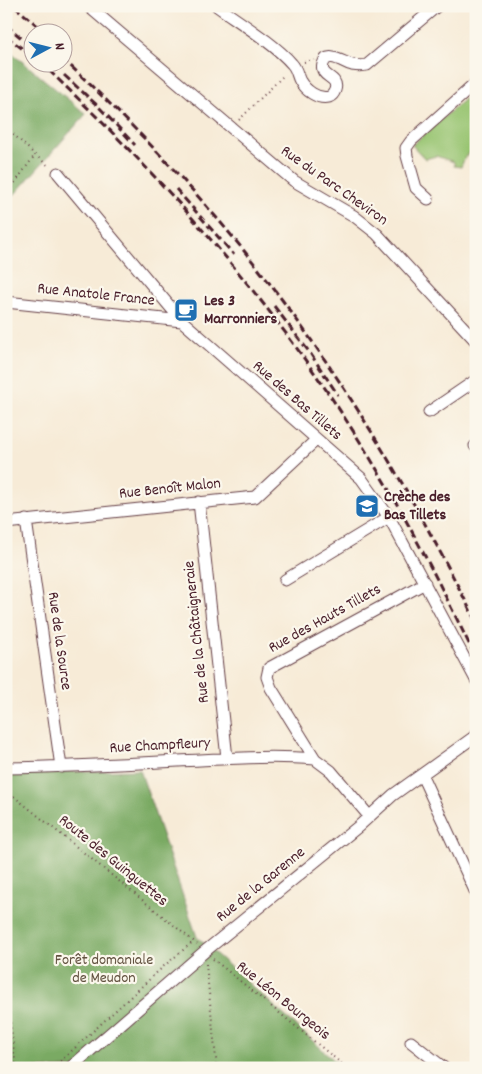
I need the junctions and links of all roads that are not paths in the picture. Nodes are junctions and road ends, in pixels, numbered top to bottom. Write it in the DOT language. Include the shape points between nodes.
graph roads {
  1 [pos="88,6"];
  2 [pos="217,6"];
  3 [pos="437,6"];
  4 [pos="476,82"];
  5 [pos="58,173"];
  6 [pos="428,199"];
  7 [pos="6,302"];
  8 [pos="182,321"];
  9 [pos="476,341"];
  10 [pos="476,380"];
  11 [pos="429,412"];
  12 [pos="316,440"];
  13 [pos="199,502"];
  14 [pos="389,517"];
  15 [pos="26,520"];
  16 [pos="6,523"];
  17 [pos="285,580"];
  18 [pos="425,583"];
  19 [pos="476,680"];
  20 [pos="476,734"];
  21 [pos="227,758"];
  22 [pos="315,759"];
  23 [pos="61,767"];
  24 [pos="6,768"];
  25 [pos="420,776"];
  26 [pos="369,816"];
  27 [pos="476,893"];
  28 [pos="411,1042"];
  29 [pos="70,1068"];
  30 [pos="444,1068"];
  1 -- 9 [label="street, Rue du Parc Cheviron" via="294,181 354,216 377,234"];
  2 -- 3 [label="street" via="294,65 306,88 318,96 329,97 334,93 336,84 325,74 322,65 329,57 350,65 367,65"];
  4 -- 6 [label="street" via="406,148 416,188"];
  5 -- 8 [label="street, Rue des Bas Tillets"];
  7 -- 8 [label="street, Rue Anatole France"];
  8 -- 12 [label="street, Rue des Bas Tillets"];
  10 -- 11 [label="street"];
  12 -- 13 [label="street, Rue Benoît Malon" via="255,497"];
  12 -- 14 [label="street, Rue des Bas Tillets" via="361,478"];
  13 -- 15 [label="street, Rue Benoît Malon"];
  13 -- 21 [label="street, Rue de la Châtaigneraie"];
  14 -- 17 [label="street"];
  14 -- 18 [label="street, Rue des Bas Tillets"];
  15 -- 16 [label="street, Rue Benoît Malon"];
  15 -- 23 [label="street, Rue de la Source"];
  18 -- 19 [label="street, Rue des Bas Tillets"];
  18 -- 22 [label="street, Rue des Hauts Tillets" via="269,668 267,677 271,688"];
  20 -- 25 [label="street, Rue de la Garenne"];
  21 -- 22 [label="street, Rue Champfleury"];
  21 -- 23 [label="street, Rue Champfleury"];
  22 -- 26 [label="street, Rue des Hauts Tillets" via="331,771"];
  23 -- 24 [label="street, Rue Champfleury"];
  25 -- 26 [label="street, Rue de la Garenne"];
  25 -- 27 [label="street"];
  26 -- 29 [label="street, Rue de la Garenne"];
  28 -- 30 [label="street"];
}
